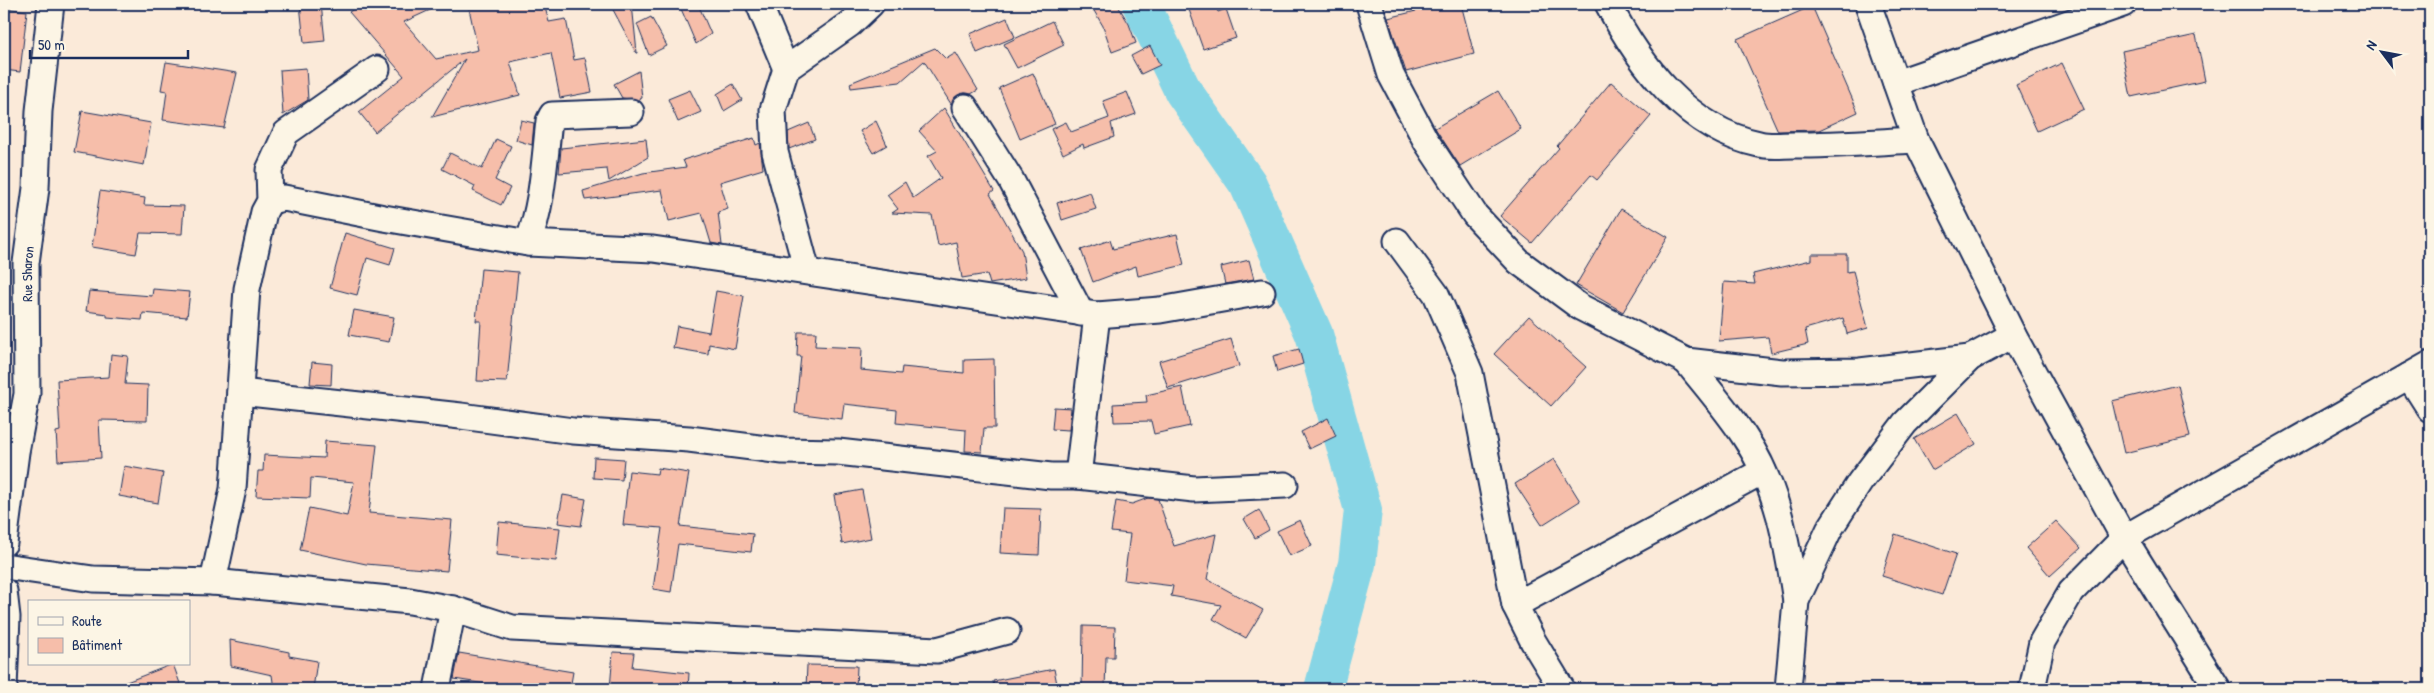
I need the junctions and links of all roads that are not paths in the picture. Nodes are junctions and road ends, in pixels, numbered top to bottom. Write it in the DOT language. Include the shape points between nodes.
graph roads {
  1 [pos="51,4"];
  2 [pos="759,4"];
  3 [pos="871,4"];
  4 [pos="1369,4"];
  5 [pos="1608,4"];
  6 [pos="1868,4"];
  7 [pos="2123,4"];
  8 [pos="377,69"];
  9 [pos="786,69"];
  10 [pos="1896,83"];
  11 [pos="965,107"];
  12 [pos="631,112"];
  13 [pos="1916,140"];
  14 [pos="270,201"];
  15 [pos="1397,241"];
  16 [pos="528,243"];
  17 [pos="807,271"];
  18 [pos="1262,292"];
  19 [pos="1089,314"];
  20 [pos="2013,335"];
  21 [pos="1970,358"];
  22 [pos="1686,360"];
  23 [pos="2430,364"];
  24 [pos="2409,376"];
  25 [pos="240,392"];
  26 [pos="2430,409"];
  27 [pos="1764,470"];
  28 [pos="1078,476"];
  29 [pos="1285,485"];
  30 [pos="2124,538"];
  31 [pos="4,543"];
  32 [pos="4,566"];
  33 [pos="213,582"];
  34 [pos="4,591"];
  35 [pos="1796,602"];
  36 [pos="1515,604"];
  37 [pos="453,609"];
  38 [pos="1007,631"];
  39 [pos="4,688"];
  40 [pos="438,689"];
  41 [pos="1562,689"];
  42 [pos="1788,689"];
  43 [pos="2032,689"];
  44 [pos="2218,689"];
  1 -- 31 [label="street, Rue Sharon" via="39,111 36,188 26,263 27,394"];
  2 -- 9 [label="street"];
  3 -- 9 [label="street" via="850,24"];
  4 -- 22 [label="street" via="1391,75 1426,141 1474,215 1519,262 1580,307"];
  5 -- 13 [label="street" via="1624,35 1667,92 1711,126 1760,145"];
  6 -- 10 [label="street"];
  7 -- 10 [label="street"];
  8 -- 14 [label="street" via="286,133 269,170"];
  9 -- 17 [label="street" via="773,110 775,152"];
  10 -- 13 [label="street"];
  11 -- 19 [label="street"];
  12 -- 16 [label="street" via="552,115 538,217"];
  13 -- 20 [label="street"];
  14 -- 16 [label="street" via="284,198"];
  14 -- 25 [label="street" via="264,212 247,289"];
  15 -- 36 [label="street" via="1436,294 1470,373"];
  16 -- 17 [label="street" via="653,249"];
  17 -- 19 [label="street"];
  18 -- 19 [label="street" via="1160,310"];
  19 -- 28 [label="street"];
  20 -- 21 [label="street"];
  20 -- 30 [label="street"];
  21 -- 22 [label="street" via="1860,371 1782,372"];
  21 -- 35 [label="street" via="1905,423 1860,482 1829,530"];
  22 -- 27 [label="street" via="1744,436"];
  23 -- 24 [label="street"];
  24 -- 26 [label="street"];
  24 -- 30 [label="street"];
  25 -- 28 [label="street" via="573,431 689,439 782,451 838,452 1051,476"];
  25 -- 33 [label="street" via="233,489"];
  27 -- 35 [label="street" via="1786,537"];
  27 -- 36 [label="street"];
  28 -- 29 [label="street" via="1194,489"];
  30 -- 43 [label="street" via="2071,592 2042,642"];
  30 -- 44 [label="street"];
  32 -- 33 [label="street" via="93,579"];
  33 -- 37 [label="street" via="410,601"];
  34 -- 39 [label="street" via="7,617"];
  35 -- 42 [label="street"];
  36 -- 41 [label="street"];
  37 -- 38 [label="street" via="512,628 937,650"];
  37 -- 40 [label="street"];
}
